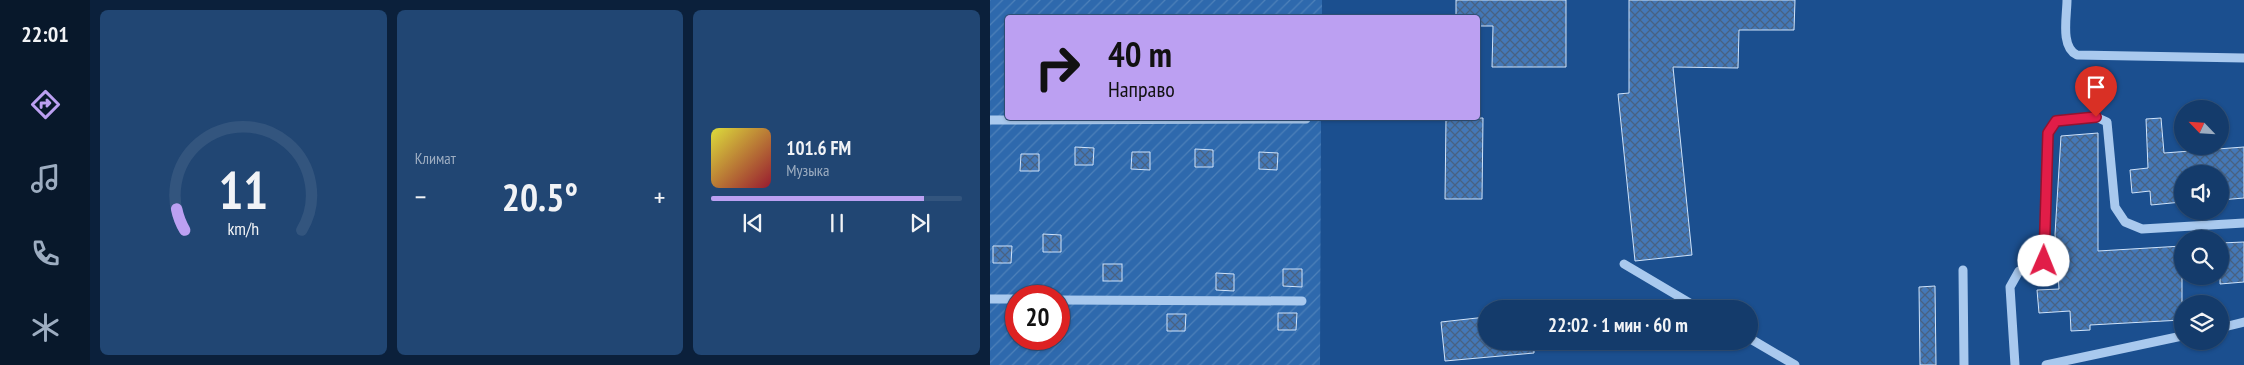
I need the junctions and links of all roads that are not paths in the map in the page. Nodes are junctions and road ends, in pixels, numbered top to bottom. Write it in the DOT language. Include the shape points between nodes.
graph roads {
  1 [pos="2067,0"];
  2 [pos="2244,58"];
  3 [pos="990,120"];
  4 [pos="1005,120"];
  5 [pos="2244,223"];
  6 [pos="1624,264"];
  7 [pos="1963,270"];
  8 [pos="990,299"];
  9 [pos="1005,299"];
  10 [pos="1070,300"];
  11 [pos="1685,300"];
  12 [pos="1302,301"];
  13 [pos="2244,322"];
  14 [pos="2229,326"];
  15 [pos="2174,338"];
  16 [pos="1758,343"];
  17 [pos="1795,365"];
  18 [pos="1964,365"];
  19 [pos="2014,365"];
  20 [pos="2046,365"];
  1 -- 2 [label="lane" via="2067,45 2077,55"];
  3 -- 4 [label="lane"];
  5 -- 19 [label="lane" via="2142,229 2125,222 2115,207 2106,122 2096,117 2056,121 2048,133 2044,261 2038,269 2019,271 2010,287"];
  6 -- 11 [label="lane"];
  7 -- 18 [label="lane"];
  8 -- 9 [label="lane"];
  10 -- 12 [label="lane"];
  13 -- 14 [label="lane"];
  15 -- 20 [label="lane"];
  16 -- 17 [label="lane"];
}
